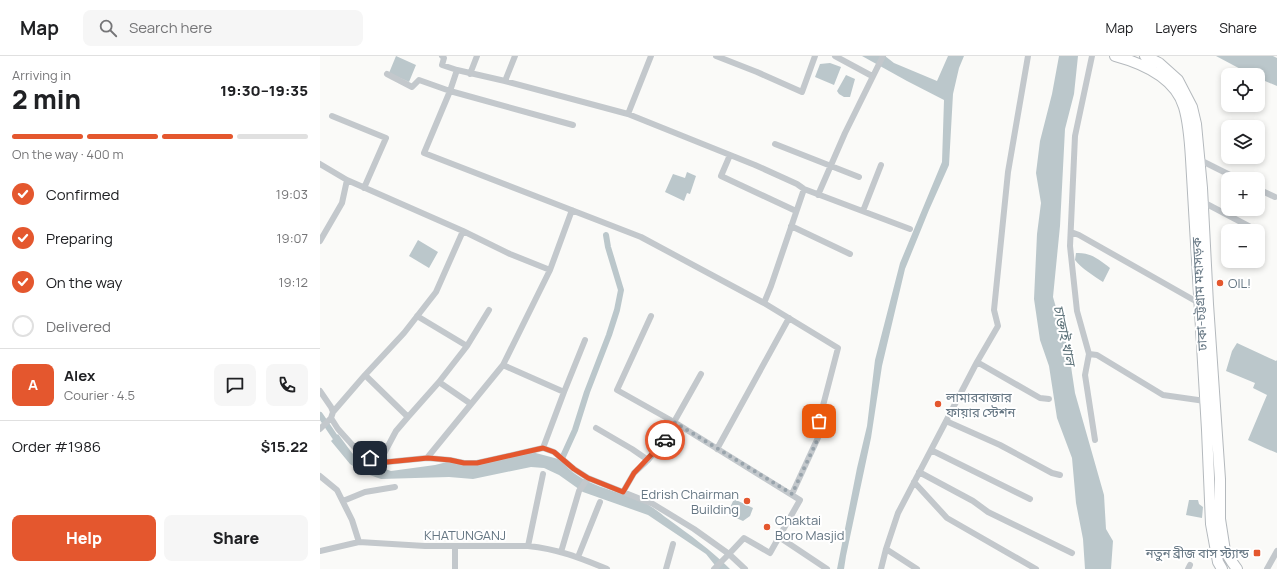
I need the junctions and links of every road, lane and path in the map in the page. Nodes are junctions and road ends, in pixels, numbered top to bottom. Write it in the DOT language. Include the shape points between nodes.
graph roads {
  1 [pos="442,56"];
  2 [pos="477,56"];
  3 [pos="516,56"];
  4 [pos="651,56"];
  5 [pos="716,56"];
  6 [pos="814,56"];
  7 [pos="835,56"];
  8 [pos="883,56"];
  9 [pos="1028,56"];
  10 [pos="1092,56"];
  11 [pos="1115,56"];
  12 [pos="1145,56"];
  13 [pos="457,70"];
  14 [pos="387,74"];
  15 [pos="470,74"];
  16 [pos="872,76"];
  17 [pos="505,81"];
  18 [pos="450,91"];
  19 [pos="628,114"];
  20 [pos="332,116"];
  21 [pos="573,126"];
  22 [pos="775,144"];
  23 [pos="730,155"];
  24 [pos="1200,160"];
  25 [pos="320,164"];
  26 [pos="881,165"];
  27 [pos="831,166"];
  28 [pos="1224,172"];
  29 [pos="859,177"];
  30 [pos="347,180"];
  31 [pos="364,188"];
  32 [pos="1197,188"];
  33 [pos="804,189"];
  34 [pos="1265,192"];
  35 [pos="818,195"];
  36 [pos="1274,197"];
  37 [pos="1203,202"];
  38 [pos="572,210"];
  39 [pos="796,211"];
  40 [pos="863,211"];
  41 [pos="1245,224"];
  42 [pos="791,226"];
  43 [pos="910,229"];
  44 [pos="463,231"];
  45 [pos="1071,232"];
  46 [pos="320,241"];
  47 [pos="850,254"];
  48 [pos="550,270"];
  49 [pos="764,303"];
  50 [pos="1199,303"];
  51 [pos="489,310"];
  52 [pos="417,316"];
  53 [pos="651,316"];
  54 [pos="789,318"];
  55 [pos="585,340"];
  56 [pos="467,346"];
  57 [pos="1089,354"];
  58 [pos="976,362"];
  59 [pos="503,365"];
  60 [pos="701,374"];
  61 [pos="365,375"];
  62 [pos="439,382"];
  63 [pos="320,391"];
  64 [pos="564,392"];
  65 [pos="1049,399"];
  66 [pos="1205,402"];
  67 [pos="471,404"];
  68 [pos="408,416"];
  69 [pos="330,417"];
  70 [pos="946,421"];
  71 [pos="674,422"];
  72 [pos="596,428"];
  73 [pos="320,429"];
  74 [pos="1094,440"];
  75 [pos="543,448"];
  76 [pos="717,449"];
  77 [pos="931,450"];
  78 [pos="428,458"];
  79 [pos="648,460"];
  80 [pos="380,461"];
  81 [pos="919,472"];
  82 [pos="543,474"];
  83 [pos="1060,475"];
  84 [pos="320,476"];
  85 [pos="588,478"];
  86 [pos="914,482"];
  87 [pos="395,487"];
  88 [pos="623,492"];
  89 [pos="792,494"];
  90 [pos="1030,499"];
  91 [pos="343,501"];
  92 [pos="600,502"];
  93 [pos="779,537"];
  94 [pos="359,542"];
  95 [pos="673,544"];
  96 [pos="455,546"];
  97 [pos="528,546"];
  98 [pos="886,549"];
  99 [pos="320,551"];
  100 [pos="1277,551"];
  101 [pos="561,552"];
  102 [pos="1072,553"];
  103 [pos="728,555"];
  104 [pos="578,557"];
  105 [pos="822,568"];
  106 [pos="1034,568"];
  107 [pos="455,569"];
  108 [pos="608,569"];
  109 [pos="666,569"];
  110 [pos="714,569"];
  111 [pos="745,569"];
  112 [pos="881,569"];
  113 [pos="917,569"];
  114 [pos="1222,569"];
  115 [pos="1238,569"];
  116 [pos="1267,569"];
  1 -- 13 [label="street" via="442,65"];
  2 -- 15 [label="street"];
  3 -- 17 [label="street"];
  4 -- 19 [label="street"];
  5 -- 6 [label="street" via="802,92"];
  7 -- 16 [label="street"];
  8 -- 16 [label="street"];
  9 -- 58 [label="street" via="1008,172 994,310 998,326"];
  10 -- 45 [label="street" via="1075,136"];
  11 -- 32 [label="highway, ঢাকা-চট্টগ্রাম মহাসড়ক" via="1153,70 1178,95 1184,106 1188,125"];
  12 -- 24 [label="highway, ঢাকা-চট্টগ্রাম মহাসড়ক" via="1159,63 1178,80 1192,107"];
  13 -- 15 [label="street"];
  13 -- 18 [label="street"];
  14 -- 18 [label="street" via="412,87 420,80"];
  15 -- 17 [label="street"];
  16 -- 27 [label="street"];
  17 -- 19 [label="street"];
  18 -- 21 [label="street"];
  18 -- 38 [label="street" via="424,153"];
  19 -- 23 [label="street"];
  20 -- 31 [label="street" via="386,138"];
  22 -- 27 [label="street"];
  23 -- 33 [label="street"];
  23 -- 39 [label="street" via="721,176"];
  24 -- 28 [label="street"];
  24 -- 32 [label="highway, ঢাকা-চট্টগ্রাম মহাসড়ক"];
  25 -- 30 [label="street"];
  26 -- 40 [label="street"];
  27 -- 29 [label="street"];
  27 -- 35 [label="street"];
  30 -- 31 [label="street"];
  30 -- 46 [label="street" via="342,203"];
  31 -- 44 [label="street"];
  32 -- 37 [label="highway, ঢাকা-চট্টগ্রাম মহাসড়ক"];
  32 -- 50 [label="highway, ঢাকা-চট্টগ্রাম মহাসড়ক"];
  33 -- 35 [label="street"];
  33 -- 39 [label="street"];
  34 -- 36 [label="street"];
  35 -- 40 [label="street"];
  37 -- 41 [label="street"];
  37 -- 115 [label="highway, ঢাকা-চট্টগ্রাম মহাসড়ক" via="1220,479 1220,519 1225,551"];
  38 -- 48 [label="street"];
  38 -- 49 [label="street" via="641,237"];
  39 -- 42 [label="street"];
  40 -- 43 [label="street"];
  42 -- 47 [label="street"];
  42 -- 49 [label="street"];
  44 -- 48 [label="street"];
  44 -- 52 [label="street" via="436,292"];
  45 -- 50 [label="street"];
  45 -- 57 [label="street" via="1070,246 1077,311"];
  48 -- 59 [label="street"];
  49 -- 54 [label="street"];
  50 -- 66 [label="highway, ঢাকা-চট্টগ্রাম মহাসড়ক"];
  51 -- 56 [label="street"];
  52 -- 56 [label="street"];
  52 -- 61 [label="street"];
  53 -- 71 [label="street" via="617,390"];
  54 -- 76 [label="street"];
  54 -- 89 [label="street" via="838,348 819,421 822,430"];
  55 -- 64 [label="street"];
  56 -- 62 [label="street"];
  57 -- 66 [label="street" via="1097,355 1163,394"];
  57 -- 74 [label="street" via="1085,375"];
  58 -- 65 [label="street" via="1040,398"];
  58 -- 70 [label="street"];
  59 -- 64 [label="street"];
  59 -- 67 [label="street"];
  60 -- 71 [label="street"];
  61 -- 68 [label="street"];
  61 -- 69 [label="street"];
  62 -- 67 [label="street"];
  62 -- 68 [label="street"];
  63 -- 69 [label="street" via="331,407"];
  64 -- 75 [label="street"];
  66 -- 114 [label="highway, ঢাকা-চট্টগ্রাম মহাসড়ক" via="1211,524 1218,562"];
  67 -- 78 [label="street"];
  68 -- 80 [label="street" via="396,431"];
  69 -- 73 [label="street"];
  69 -- 80 [label="street" via="356,449"];
  70 -- 77 [label="street"];
  70 -- 83 [label="street"];
  71 -- 76 [label="street"];
  71 -- 79 [label="street" via="672,431"];
  72 -- 79 [label="street"];
  75 -- 78 [label="street" via="477,463"];
  75 -- 85 [label="street" via="554,452"];
  76 -- 89 [label="street"];
  77 -- 81 [label="street"];
  77 -- 90 [label="street"];
  78 -- 80 [label="street"];
  79 -- 88 [label="street" via="634,473"];
  81 -- 86 [label="street"];
  81 -- 102 [label="street" via="988,512"];
  82 -- 97 [label="street"];
  84 -- 91 [label="street" via="337,490"];
  85 -- 88 [label="street"];
  85 -- 101 [label="street" via="579,491"];
  86 -- 98 [label="street" via="898,513"];
  86 -- 106 [label="street" via="947,518"];
  87 -- 91 [label="street" via="365,492"];
  88 -- 103 [label="street" via="653,504 694,529"];
  89 -- 93 [label="street" via="800,500"];
  91 -- 94 [label="street"];
  92 -- 104 [label="street"];
  93 -- 103 [label="street" via="770,553 744,538"];
  93 -- 105 [label="street"];
  94 -- 96 [label="street, KHATUNGANJ"];
  94 -- 99 [label="street, KHATUNGANJ"];
  95 -- 109 [label="street"];
  96 -- 97 [label="street, KHATUNGANJ"];
  96 -- 107 [label="street"];
  97 -- 101 [label="street, KHATUNGANJ"];
  98 -- 112 [label="street"];
  98 -- 113 [label="street"];
  100 -- 116 [label="street"];
  101 -- 104 [label="street, KHATUNGANJ"];
  103 -- 110 [label="street"];
  103 -- 111 [label="street"];
  104 -- 108 [label="street, KHATUNGANJ"];
}
